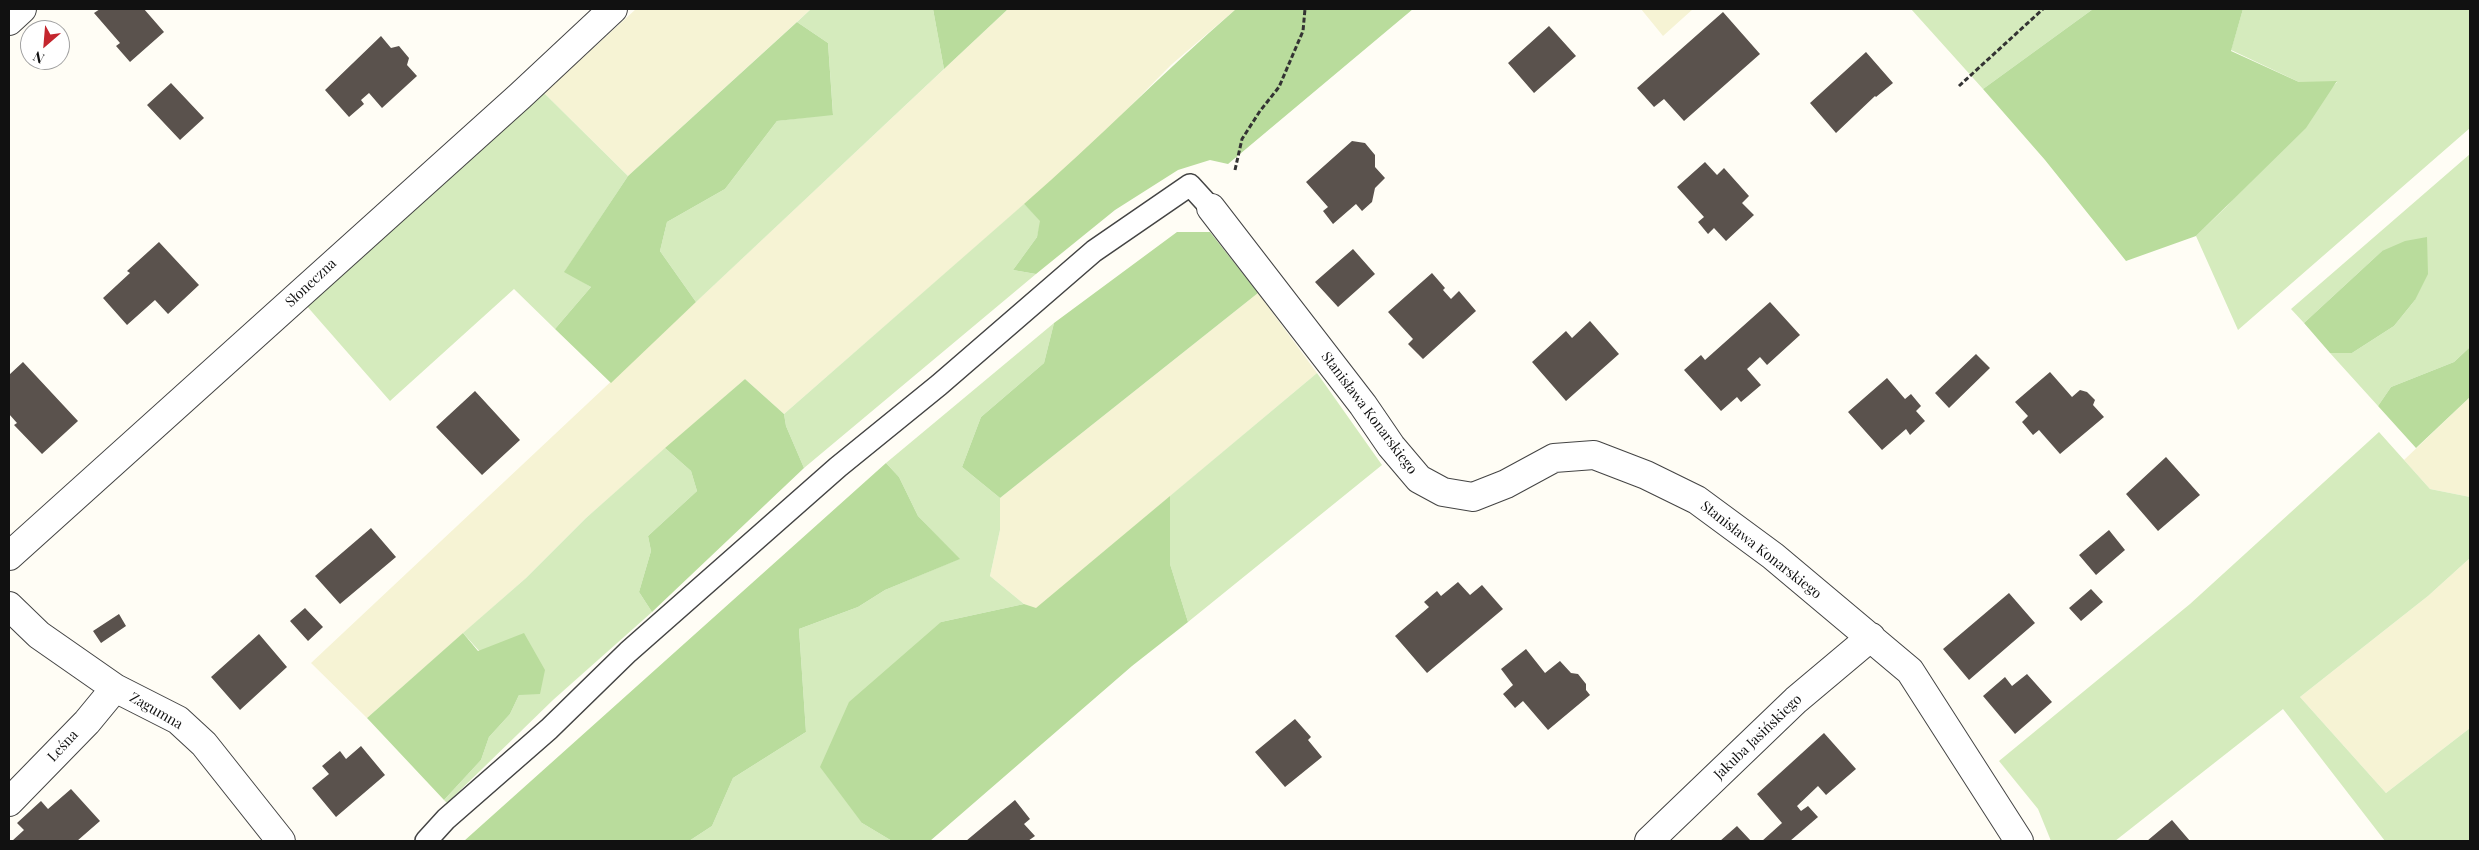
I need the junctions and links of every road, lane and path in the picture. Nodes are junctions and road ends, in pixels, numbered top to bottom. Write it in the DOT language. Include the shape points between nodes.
graph roads {
  1 [pos="22,9"];
  2 [pos="613,9"];
  3 [pos="1305,9"];
  4 [pos="2043,9"];
  5 [pos="9,21"];
  6 [pos="1960,86"];
  7 [pos="1235,170"];
  8 [pos="1211,208"];
  9 [pos="9,556"];
  10 [pos="9,606"];
  11 [pos="1872,637"];
  12 [pos="115,688"];
  13 [pos="9,802"];
  14 [pos="281,841"];
  15 [pos="426,841"];
  16 [pos="1649,841"];
  17 [pos="2019,841"];
  1 -- 5 [label="street"];
  2 -- 9 [label="street, Słoneczna"];
  3 -- 7 [label="path" via="1303,31 1290,63 1279,87 1242,139"];
  4 -- 6 [label="path"];
  8 -- 11 [label="street, Stanisława Konarskiego" via="1419,479 1444,492 1473,497 1506,484 1554,458 1594,455 1697,500 1774,556"];
  8 -- 15 [label="lane" via="1190,185 1094,252 838,467 628,652"];
  10 -- 12 [label="street, Zagumna" via="39,636"];
  11 -- 16 [label="street, Jakuba Jasińskiego" via="1796,700"];
  11 -- 17 [label="street, Stanisława Konarskiego" via="1910,671"];
  12 -- 13 [label="street, Leśna"];
  12 -- 14 [label="street, Zagumna" via="178,720 230,776"];
}
